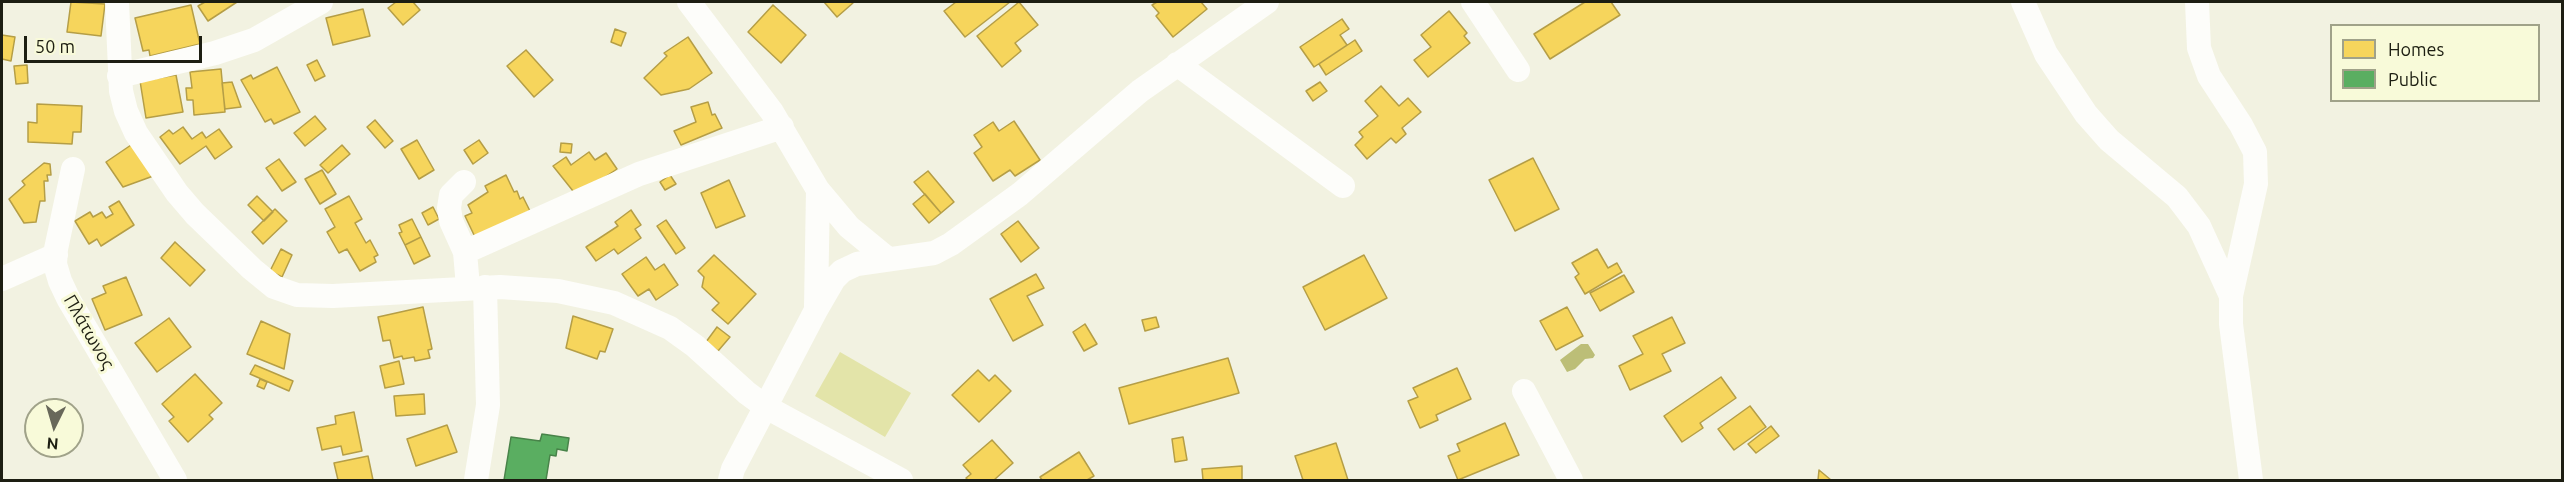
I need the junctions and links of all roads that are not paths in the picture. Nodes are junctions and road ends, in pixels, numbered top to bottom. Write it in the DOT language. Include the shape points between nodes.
graph roads {
  1 [pos="117,2"];
  2 [pos="321,2"];
  3 [pos="689,2"];
  4 [pos="1267,2"];
  5 [pos="1473,2"];
  6 [pos="2023,2"];
  7 [pos="2197,2"];
  8 [pos="1177,64"];
  9 [pos="1518,70"];
  10 [pos="119,76"];
  11 [pos="782,128"];
  12 [pos="73,170"];
  13 [pos="465,182"];
  14 [pos="1343,186"];
  15 [pos="818,190"];
  16 [pos="465,252"];
  17 [pos="56,255"];
  18 [pos="888,259"];
  19 [pos="2,279"];
  20 [pos="477,287"];
  21 [pos="2230,296"];
  22 [pos="816,310"];
  23 [pos="1524,391"];
  24 [pos="766,407"];
  25 [pos="175,480"];
  26 [pos="476,480"];
  27 [pos="730,480"];
  28 [pos="901,480"];
  29 [pos="1571,480"];
  30 [pos="2251,480"];
  1 -- 10 [label="street"];
  2 -- 10 [label="street" via="254,40"];
  3 -- 11 [label="street"];
  4 -- 8 [label="street"];
  5 -- 9 [label="street"];
  6 -- 21 [label="street" via="2046,54 2086,114 2109,140 2177,197 2199,226"];
  7 -- 21 [label="street" via="2199,48 2209,76 2255,152 2256,184"];
  8 -- 14 [label="street"];
  8 -- 18 [label="street" via="1020,194 951,244 934,253"];
  10 -- 20 [label="street" via="126,111 136,133 177,193 215,235 274,287 315,296"];
  11 -- 15 [label="street"];
  11 -- 16 [label="street" via="639,174"];
  12 -- 17 [label="street, Πλάτωνος"];
  13 -- 16 [label="street" via="451,195 449,207"];
  15 -- 18 [label="street" via="849,227"];
  15 -- 22 [label="street"];
  16 -- 20 [label="street"];
  17 -- 19 [label="street"];
  17 -- 25 [label="street, Πλάτωνος" via="58,273 69,300"];
  18 -- 22 [label="street" via="842,271"];
  20 -- 24 [label="street" via="558,291 614,303 645,315 695,346"];
  20 -- 26 [label="street" via="488,405"];
  21 -- 30 [label="street"];
  22 -- 24 [label="street"];
  23 -- 29 [label="street"];
  24 -- 27 [label="street"];
  24 -- 28 [label="street"];
}
